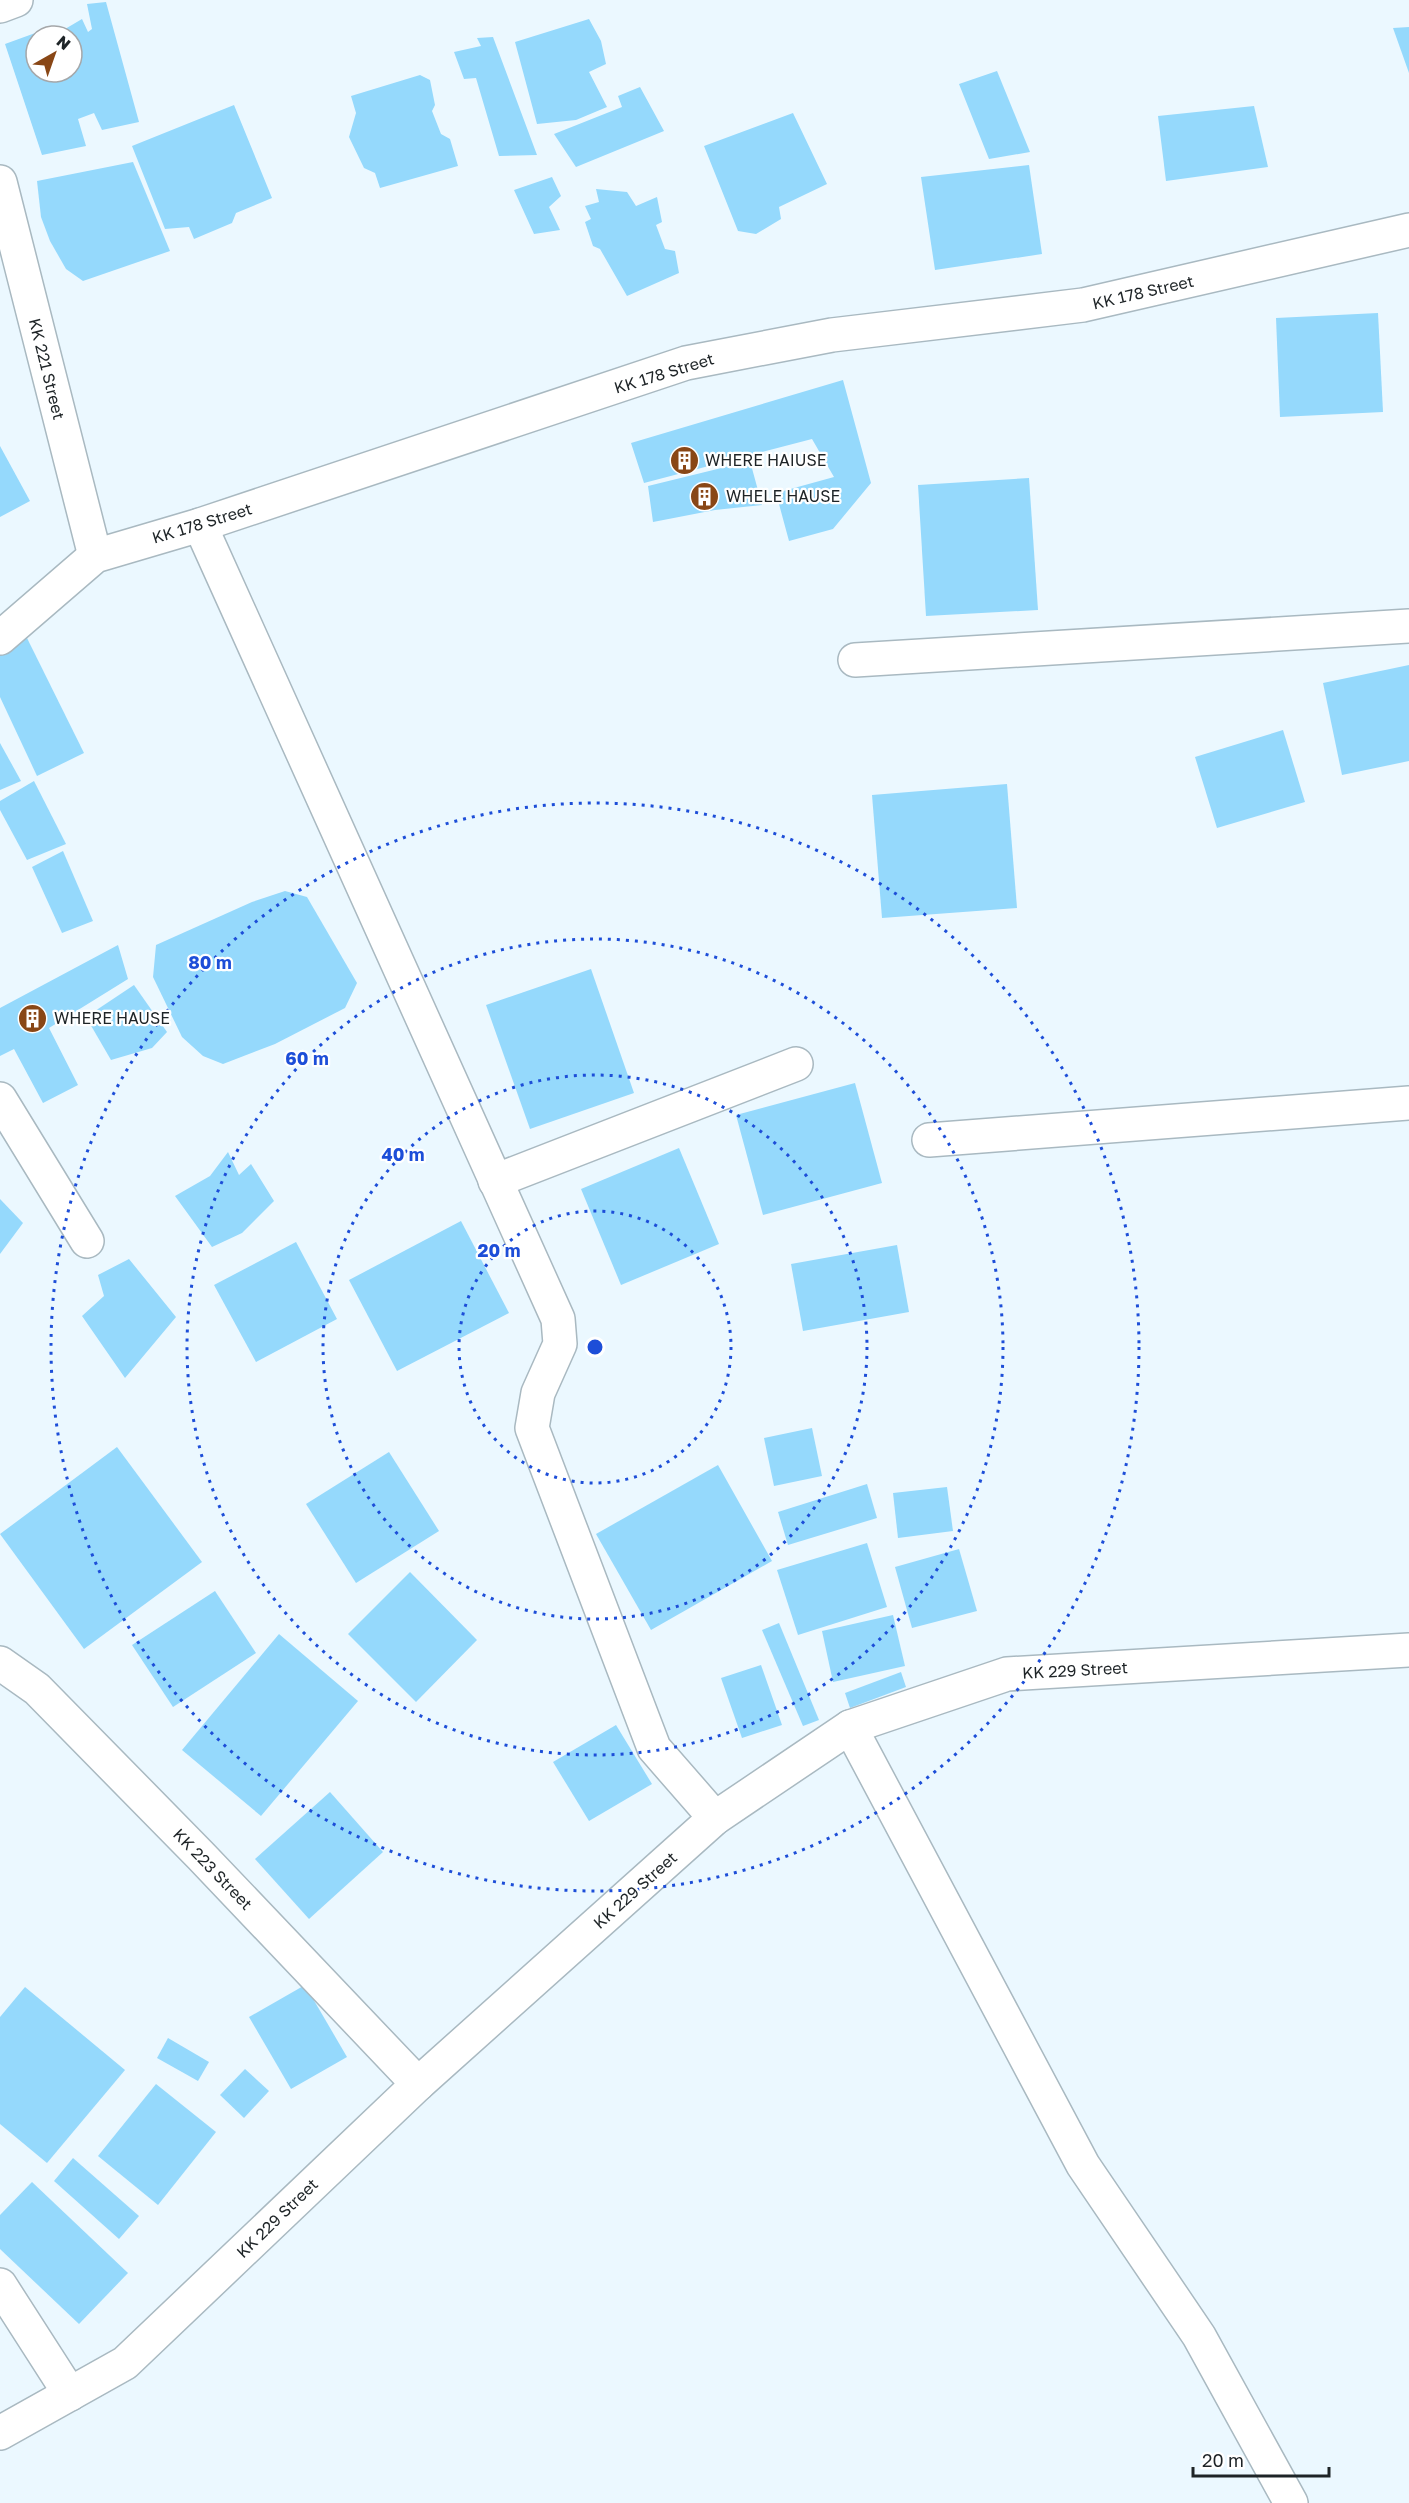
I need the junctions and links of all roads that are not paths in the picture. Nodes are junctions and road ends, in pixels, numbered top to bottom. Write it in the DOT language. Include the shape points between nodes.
graph roads {
  1 [pos="16,0"];
  2 [pos="0,6"];
  3 [pos="0,182"];
  4 [pos="1409,230"];
  5 [pos="200,525"];
  6 [pos="95,556"];
  7 [pos="1409,626"];
  8 [pos="0,638"];
  9 [pos="855,660"];
  10 [pos="796,1064"];
  11 [pos="0,1099"];
  12 [pos="1409,1103"];
  13 [pos="929,1140"];
  14 [pos="495,1181"];
  15 [pos="87,1241"];
  16 [pos="1409,1650"];
  17 [pos="0,1663"];
  18 [pos="849,1727"];
  19 [pos="715,1818"];
  20 [pos="417,2084"];
  21 [pos="0,2285"];
  22 [pos="70,2394"];
  23 [pos="0,2433"];
  24 [pos="1291,2503"];
  1 -- 2 [label="street"];
  3 -- 6 [label="street, KK 221 Street"];
  4 -- 5 [label="street, KK 178 Street" via="1083,305 832,335 686,363"];
  5 -- 6 [label="street, KK 178 Street"];
  5 -- 14 [label="street"];
  6 -- 8 [label="street, KK 178 Street"];
  7 -- 9 [label="street"];
  10 -- 14 [label="street"];
  11 -- 15 [label="street"];
  12 -- 13 [label="street"];
  14 -- 19 [label="street" via="558,1319 560,1344 538,1393 532,1428 654,1748"];
  16 -- 18 [label="street, KK 229 Street" via="1007,1674"];
  17 -- 20 [label="street, KK 223 Street" via="37,1689"];
  18 -- 19 [label="street, KK 229 Street"];
  18 -- 24 [label="street" via="1083,2164 1199,2336"];
  19 -- 20 [label="street, KK 229 Street"];
  20 -- 22 [label="street, KK 229 Street" via="125,2363"];
  21 -- 22 [label="street"];
  22 -- 23 [label="street, KK 229 Street"];
}
